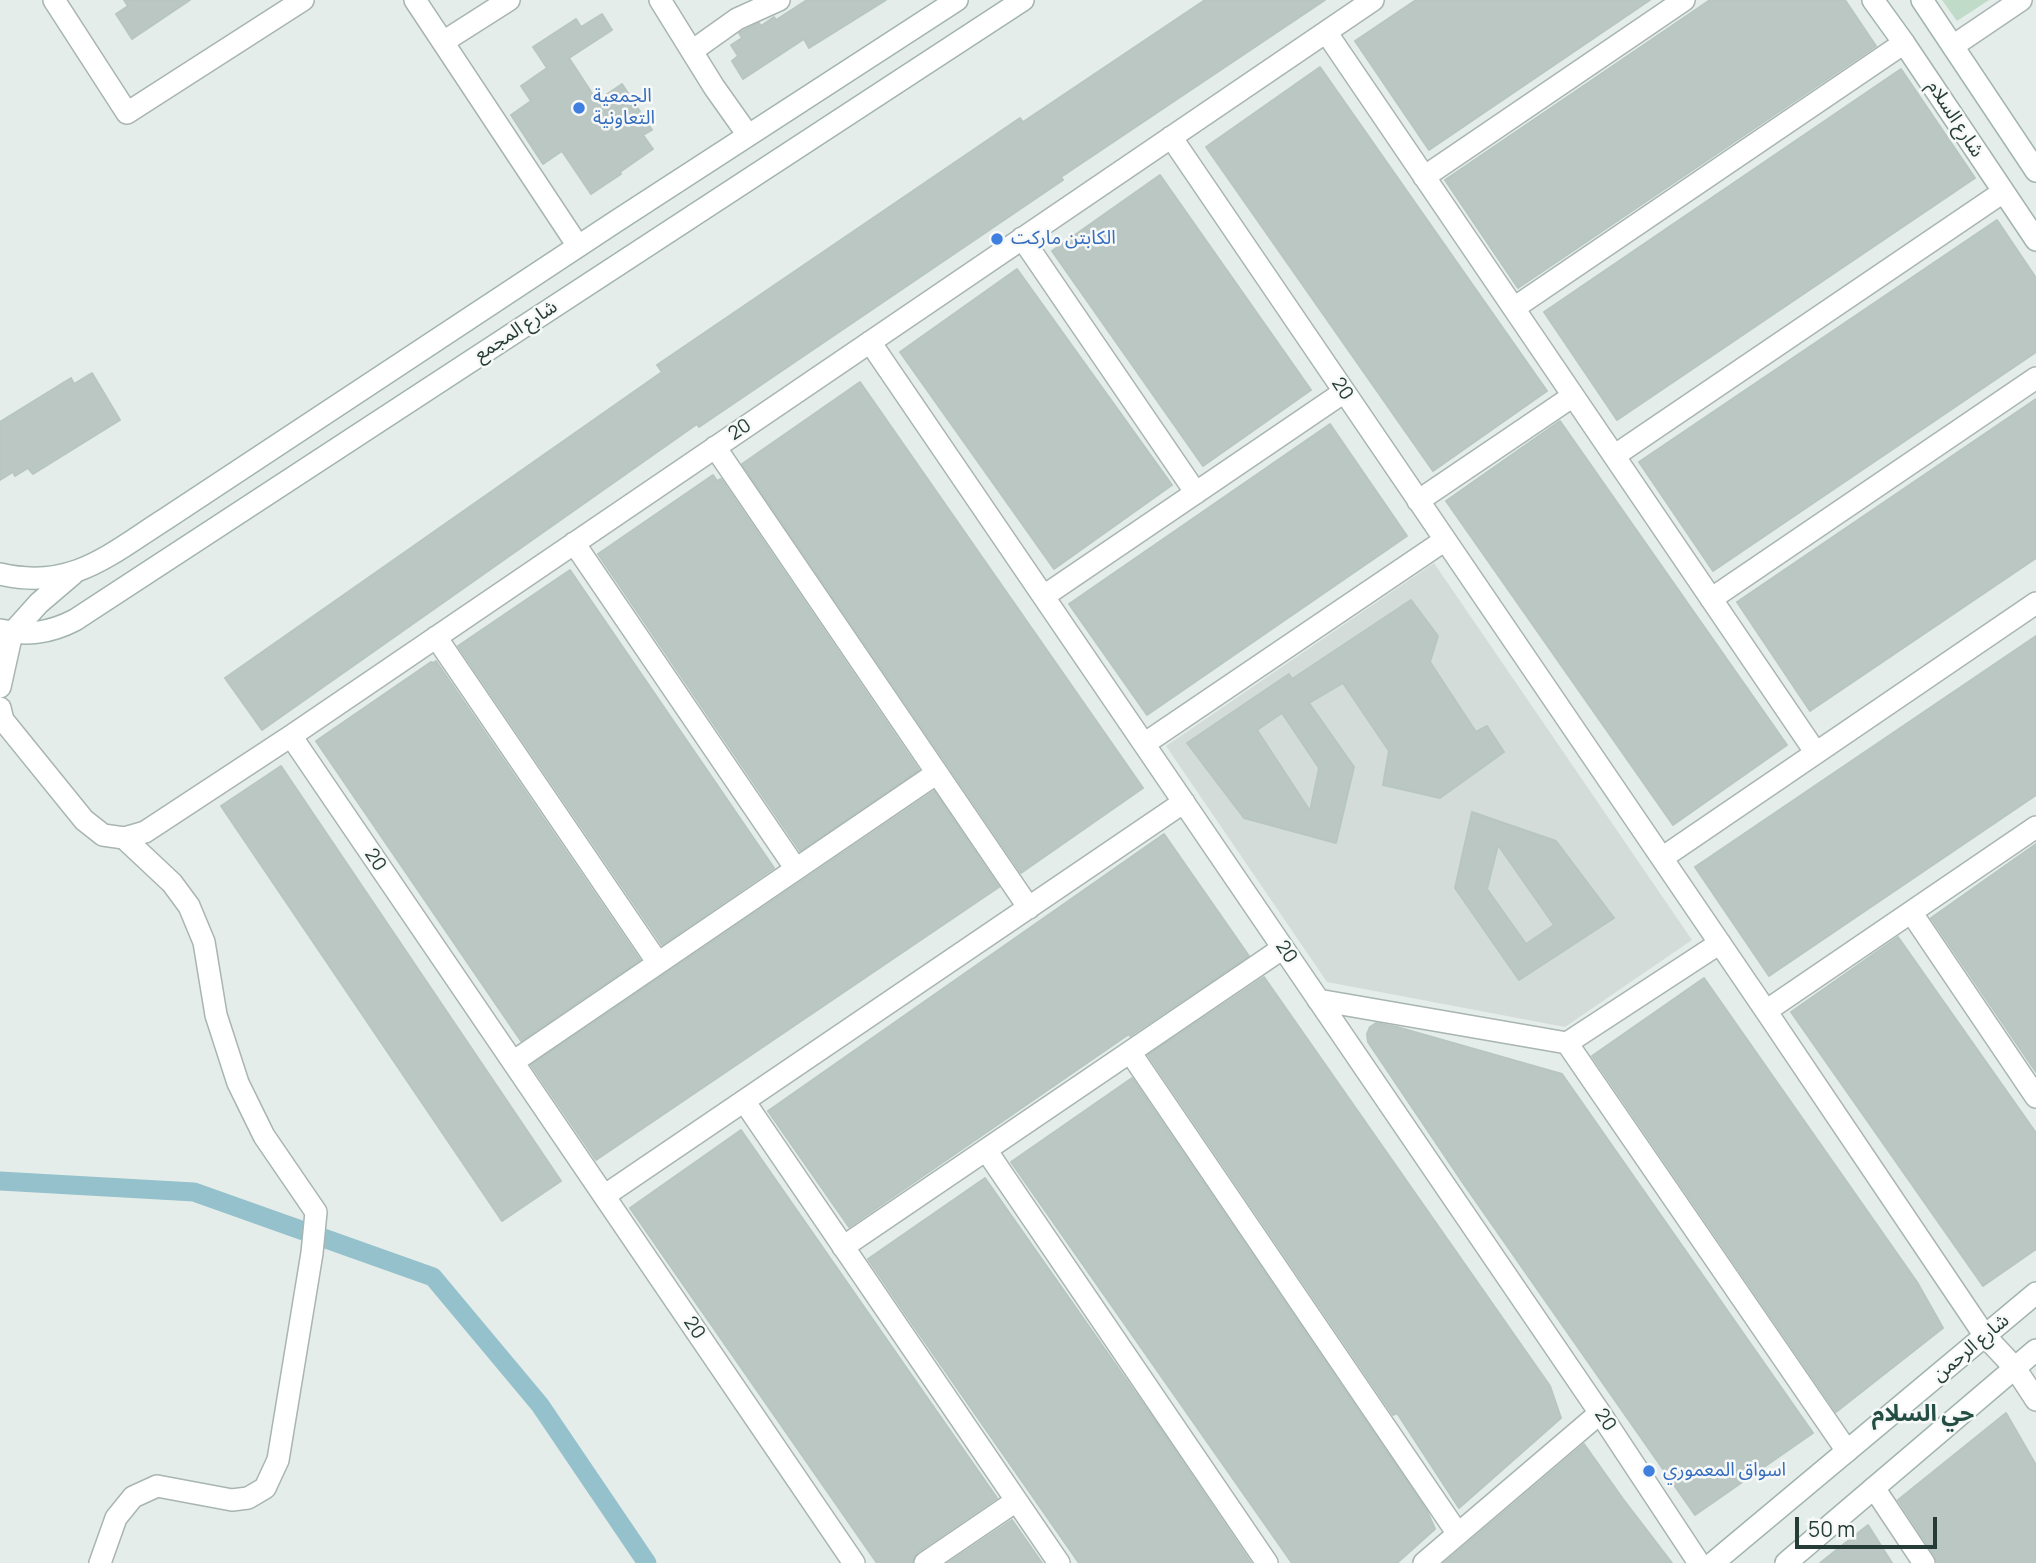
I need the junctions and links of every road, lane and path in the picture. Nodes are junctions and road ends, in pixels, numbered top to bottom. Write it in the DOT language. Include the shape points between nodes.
graph roads {
  1 [pos="303,0"];
  2 [pos="415,0"];
  3 [pos="660,0"];
  4 [pos="779,0"];
  5 [pos="957,0"];
  6 [pos="1023,0"];
  7 [pos="1373,0"];
  8 [pos="1684,0"];
  9 [pos="1873,0"];
  10 [pos="1922,0"];
  11 [pos="2021,0"];
  12 [pos="64,3"];
  13 [pos="499,3"];
  14 [pos="273,8"];
  15 [pos="1326,32"];
  16 [pos="443,41"];
  17 [pos="1904,43"];
  18 [pos="1953,46"];
  19 [pos="692,51"];
  20 [pos="748,135"];
  21 [pos="1171,137"];
  22 [pos="2036,171"];
  23 [pos="1424,177"];
  24 [pos="2003,192"];
  25 [pos="615,222"];
  26 [pos="1023,238"];
  27 [pos="2036,240"];
  28 [pos="578,246"];
  29 [pos="636,253"];
  30 [pos="1514,308"];
  31 [pos="870,342"];
  32 [pos="2036,378"];
  33 [pos="1344,392"];
  34 [pos="1573,396"];
  35 [pos="715,447"];
  36 [pos="1614,456"];
  37 [pos="1196,493"];
  38 [pos="1418,501"];
  39 [pos="1445,540"];
  40 [pos="574,543"];
  41 [pos="75,573"];
  42 [pos="0,574"];
  43 [pos="1044,596"];
  44 [pos="1712,599"];
  45 [pos="2036,603"];
  46 [pos="6,631"];
  47 [pos="436,637"];
  48 [pos="0,687"];
  49 [pos="0,708"];
  50 [pos="291,736"];
  51 [pos="1144,744"];
  52 [pos="1816,753"];
  53 [pos="937,774"];
  54 [pos="1184,803"];
  55 [pos="2036,827"];
  56 [pos="124,838"];
  57 [pos="1662,858"];
  58 [pos="796,869"];
  59 [pos="1029,908"];
  60 [pos="1911,912"];
  61 [pos="1720,943"];
  62 [pos="1283,948"];
  63 [pos="658,963"];
  64 [pos="1318,1000"];
  65 [pos="1766,1011"];
  66 [pos="1567,1043"];
  67 [pos="1130,1052"];
  68 [pos="513,1062"];
  69 [pos="2036,1097"];
  70 [pos="744,1101"];
  71 [pos="986,1150"];
  72 [pos="604,1196"];
  73 [pos="843,1247"];
  74 [pos="2036,1293"];
  75 [pos="1985,1336"];
  76 [pos="2036,1350"];
  77 [pos="2015,1368"];
  78 [pos="2036,1400"];
  79 [pos="1600,1412"];
  80 [pos="1847,1451"];
  81 [pos="1874,1488"];
  82 [pos="1016,1501"];
  83 [pos="1458,1534"];
  84 [pos="100,1563"];
  85 [pos="854,1563"];
  86 [pos="925,1563"];
  87 [pos="1059,1563"];
  88 [pos="1267,1563"];
  89 [pos="1424,1563"];
  90 [pos="1699,1563"];
  91 [pos="1713,1563"];
  92 [pos="1786,1563"];
  93 [pos="1924,1563"];
  1 -- 14 [label="street"];
  2 -- 16 [label="street"];
  3 -- 19 [label="street"];
  4 -- 19 [label="street" via="737,19"];
  5 -- 20 [label="street, شارع المجمع"];
  6 -- 29 [label="street, شارع المجمع"];
  7 -- 15 [label="street, 20"];
  8 -- 23 [label="street"];
  9 -- 17 [label="street, شارع السلام"];
  10 -- 18 [label="street, شارع السلام"];
  11 -- 18 [label="street"];
  12 -- 14 [label="street" via="127,113"];
  13 -- 16 [label="street"];
  15 -- 21 [label="street, 20"];
  15 -- 23 [label="street"];
  16 -- 28 [label="street"];
  17 -- 24 [label="street, شارع السلام"];
  17 -- 30 [label="street"];
  18 -- 22 [label="street, شارع السلام"];
  19 -- 20 [label="street"];
  20 -- 25 [label="street, شارع المجمع"];
  21 -- 26 [label="street, 20"];
  21 -- 33 [label="street, 20"];
  23 -- 30 [label="street"];
  24 -- 27 [label="street, شارع السلام"];
  24 -- 36 [label="street"];
  25 -- 28 [label="street, شارع المجمع"];
  25 -- 29 [label="street"];
  26 -- 31 [label="street, 20"];
  26 -- 37 [label="street"];
  28 -- 41 [label="street, شارع المجمع" via="167,518"];
  29 -- 46 [label="street, شارع المجمع" via="75,620 46,632"];
  30 -- 34 [label="street"];
  31 -- 35 [label="street, 20"];
  31 -- 43 [label="street, 20"];
  32 -- 44 [label="street"];
  33 -- 37 [label="street"];
  33 -- 38 [label="street, 20"];
  34 -- 36 [label="street"];
  34 -- 38 [label="street"];
  35 -- 40 [label="street, 20"];
  35 -- 53 [label="street"];
  36 -- 44 [label="street"];
  37 -- 43 [label="street"];
  38 -- 39 [label="street, 20"];
  39 -- 51 [label="street"];
  39 -- 57 [label="street, 20"];
  40 -- 47 [label="street, 20"];
  40 -- 58 [label="street"];
  41 -- 42 [label="street, شارع المجمع" via="42,579"];
  41 -- 46 [label="street"];
  43 -- 51 [label="street, 20"];
  44 -- 52 [label="street"];
  45 -- 52 [label="street"];
  46 -- 48 [label="street"];
  47 -- 50 [label="street, 20"];
  47 -- 63 [label="street"];
  49 -- 56 [label="street" via="3,720 84,820 103,835"];
  50 -- 56 [label="street" via="145,832"];
  50 -- 68 [label="street, 20"];
  51 -- 54 [label="street, 20"];
  52 -- 57 [label="street"];
  53 -- 58 [label="street"];
  53 -- 59 [label="street"];
  54 -- 59 [label="street"];
  54 -- 62 [label="street, 20"];
  55 -- 60 [label="street"];
  56 -- 84 [label="street" via="172,883 189,906 204,942 216,1015 238,1083 264,1136 317,1212 278,1460 265,1488 248,1498 232,1500 157,1486 133,1497 116,1518"];
  57 -- 61 [label="street, 20"];
  58 -- 63 [label="street"];
  59 -- 70 [label="street"];
  60 -- 65 [label="street"];
  60 -- 69 [label="street"];
  61 -- 65 [label="street, 20"];
  61 -- 66 [label="street"];
  62 -- 64 [label="street, 20"];
  62 -- 67 [label="street"];
  63 -- 68 [label="street"];
  64 -- 66 [label="street"];
  64 -- 79 [label="street, 20"];
  65 -- 75 [label="street, 20"];
  66 -- 80 [label="street"];
  67 -- 71 [label="street"];
  67 -- 83 [label="street"];
  68 -- 72 [label="street, 20"];
  70 -- 72 [label="street"];
  70 -- 73 [label="street"];
  71 -- 73 [label="street"];
  71 -- 88 [label="street"];
  72 -- 85 [label="street, 20"];
  73 -- 82 [label="street"];
  74 -- 75 [label="street, شارع الرحمن"];
  75 -- 77 [label="street, 20"];
  75 -- 80 [label="street, شارع الرحمن"];
  76 -- 77 [label="street"];
  77 -- 78 [label="street"];
  77 -- 81 [label="street"];
  79 -- 83 [label="street"];
  79 -- 90 [label="street, 20"];
  80 -- 91 [label="street, شارع الرحمن"];
  81 -- 92 [label="street"];
  81 -- 93 [label="street"];
  82 -- 86 [label="street"];
  82 -- 87 [label="street"];
  83 -- 89 [label="street"];
}
